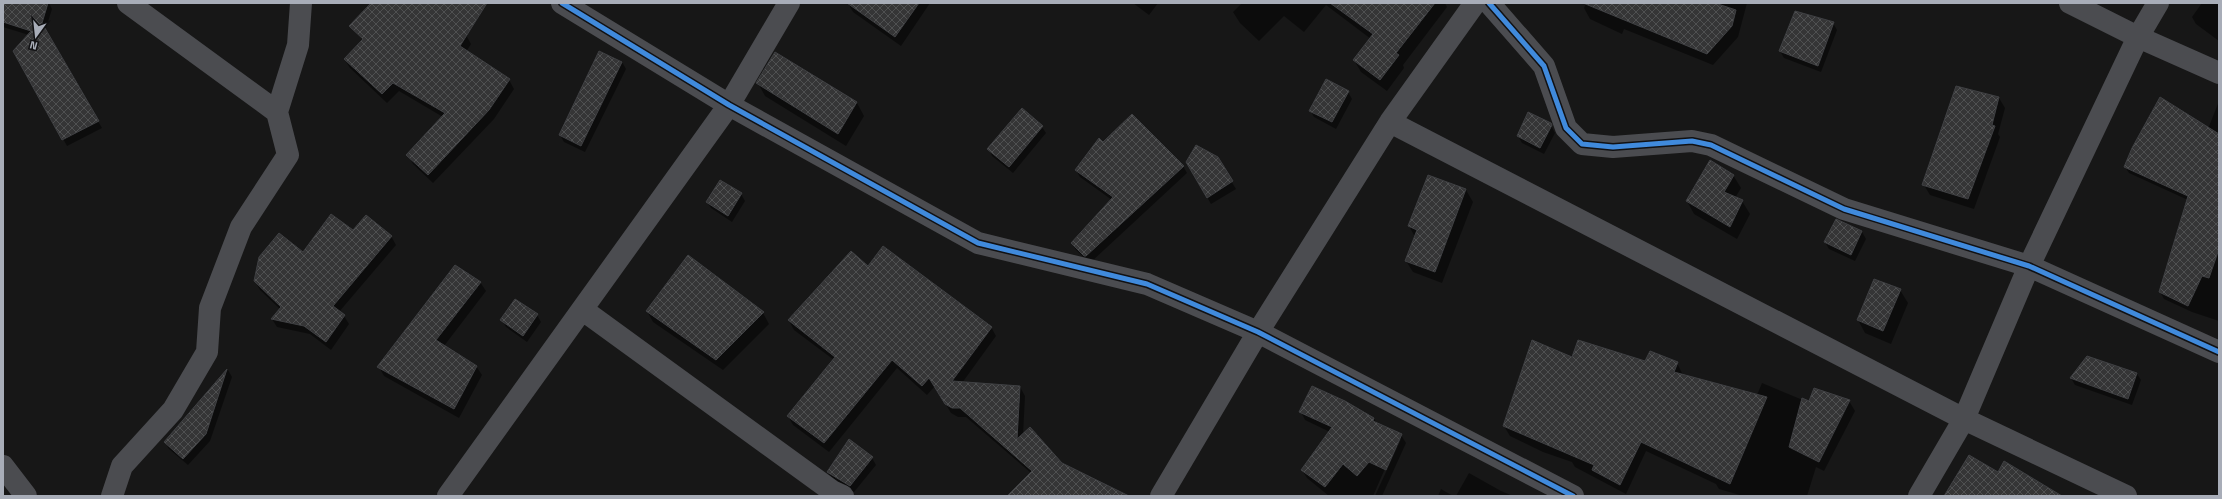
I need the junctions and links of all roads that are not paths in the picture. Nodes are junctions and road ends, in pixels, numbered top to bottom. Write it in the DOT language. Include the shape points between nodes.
graph roads {
  1 [pos="128,3"];
  2 [pos="301,3"];
  3 [pos="562,3"];
  4 [pos="789,3"];
  5 [pos="1475,3"];
  6 [pos="1489,3"];
  7 [pos="2070,3"];
  8 [pos="2158,3"];
  9 [pos="2138,37"];
  10 [pos="2219,73"];
  11 [pos="729,105"];
  12 [pos="277,112"];
  13 [pos="1390,122"];
  14 [pos="2029,266"];
  15 [pos="583,310"];
  16 [pos="1258,332"];
  17 [pos="2219,352"];
  18 [pos="1964,419"];
  19 [pos="3,466"];
  20 [pos="26,496"];
  21 [pos="112,496"];
  22 [pos="448,496"];
  23 [pos="842,496"];
  24 [pos="1161,496"];
  25 [pos="1573,496"];
  26 [pos="1918,496"];
  27 [pos="2126,496"];
  1 -- 12 [label="street"];
  2 -- 12 [label="street" via="298,45"];
  3 -- 11 [label="street"];
  4 -- 11 [label="street"];
  5 -- 13 [label="street"];
  6 -- 14 [label="street" via="1544,66 1566,128 1582,144 1613,147 1692,141 1711,145 1844,209"];
  7 -- 9 [label="street"];
  8 -- 9 [label="street"];
  9 -- 10 [label="street"];
  9 -- 14 [label="street"];
  11 -- 15 [label="street"];
  11 -- 16 [label="street" via="978,243 1147,284"];
  12 -- 21 [label="street" via="288,155 241,227 210,308 207,352 173,410 122,466"];
  13 -- 16 [label="street"];
  13 -- 18 [label="street"];
  14 -- 17 [label="street"];
  14 -- 18 [label="street"];
  15 -- 22 [label="street"];
  15 -- 23 [label="street"];
  16 -- 24 [label="street"];
  16 -- 25 [label="street"];
  18 -- 26 [label="street"];
  18 -- 27 [label="street"];
  19 -- 20 [label="street"];
}
